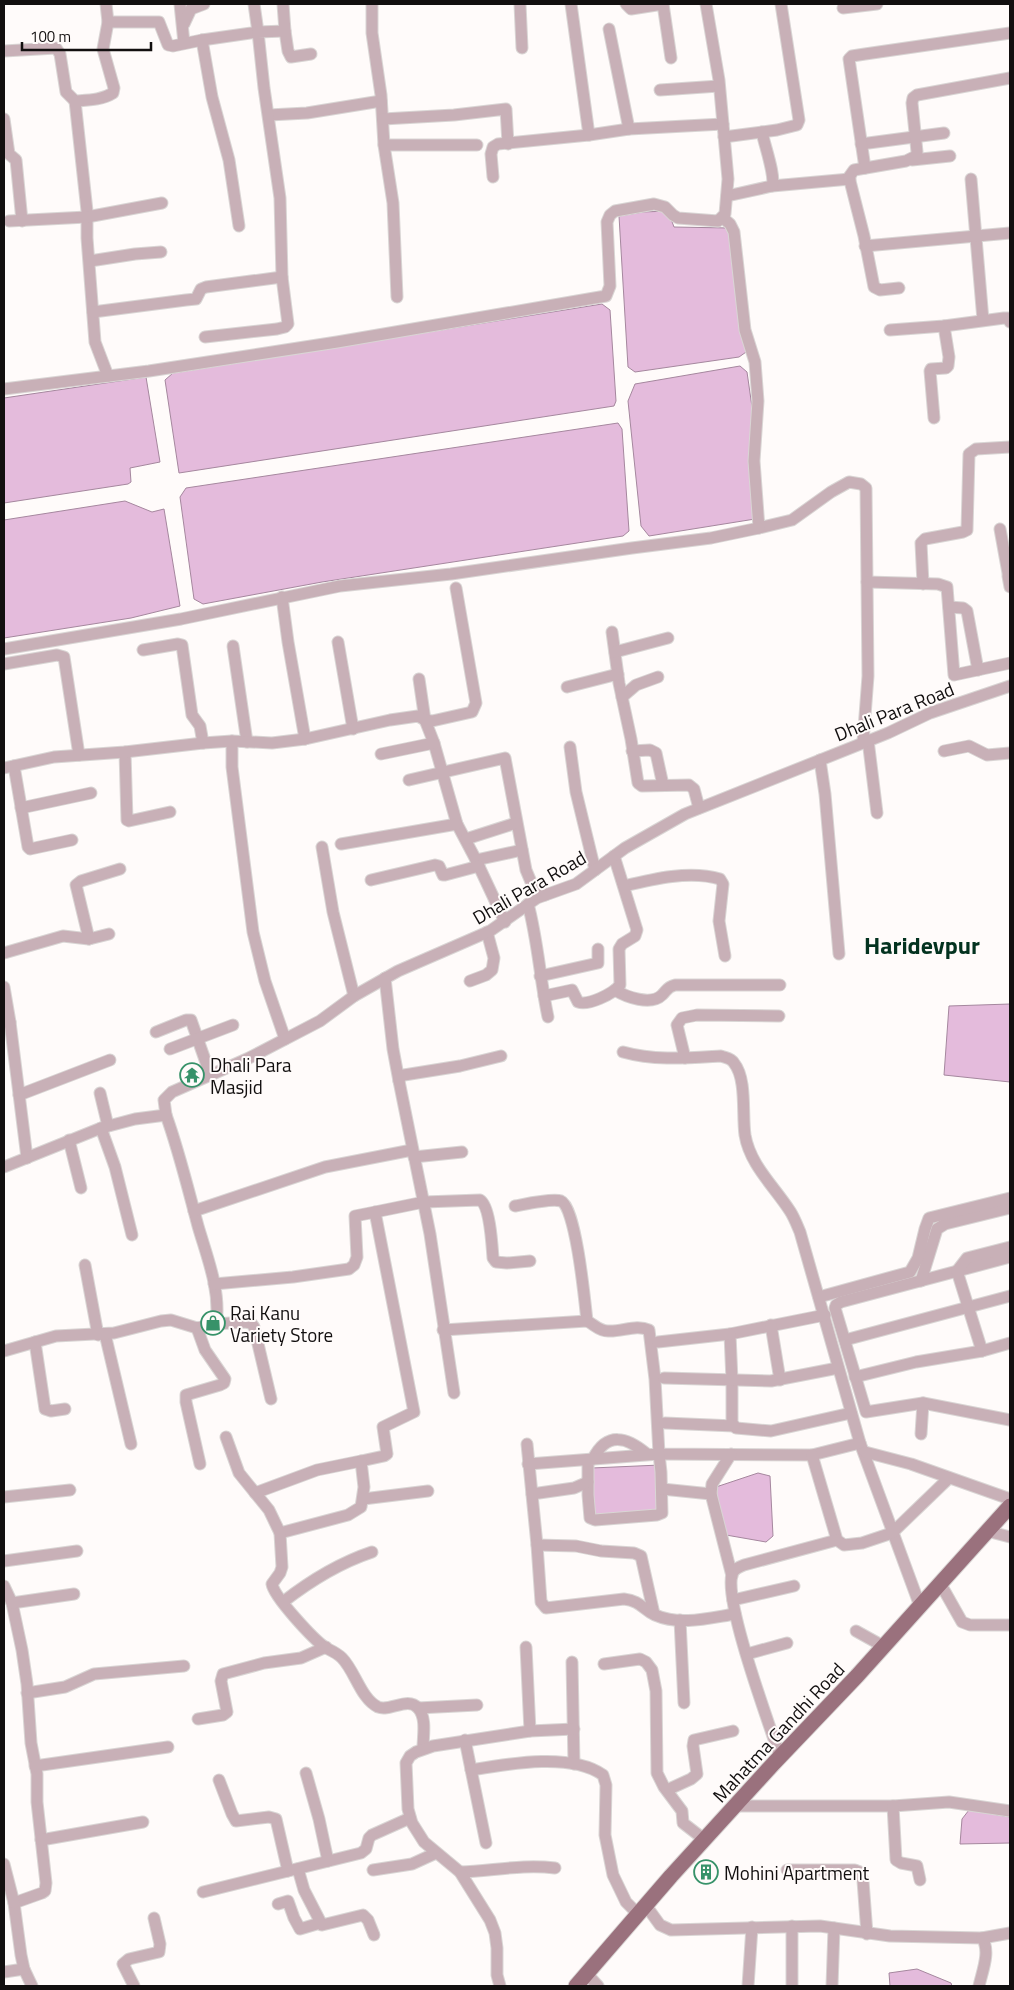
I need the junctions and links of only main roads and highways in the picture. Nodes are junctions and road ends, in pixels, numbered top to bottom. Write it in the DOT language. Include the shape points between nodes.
graph roads {
  1 [pos="1010,1506"];
  2 [pos="576,1986"];
  1 -- 2 [label="main road, Mahatma Gandhi Road"];
}
